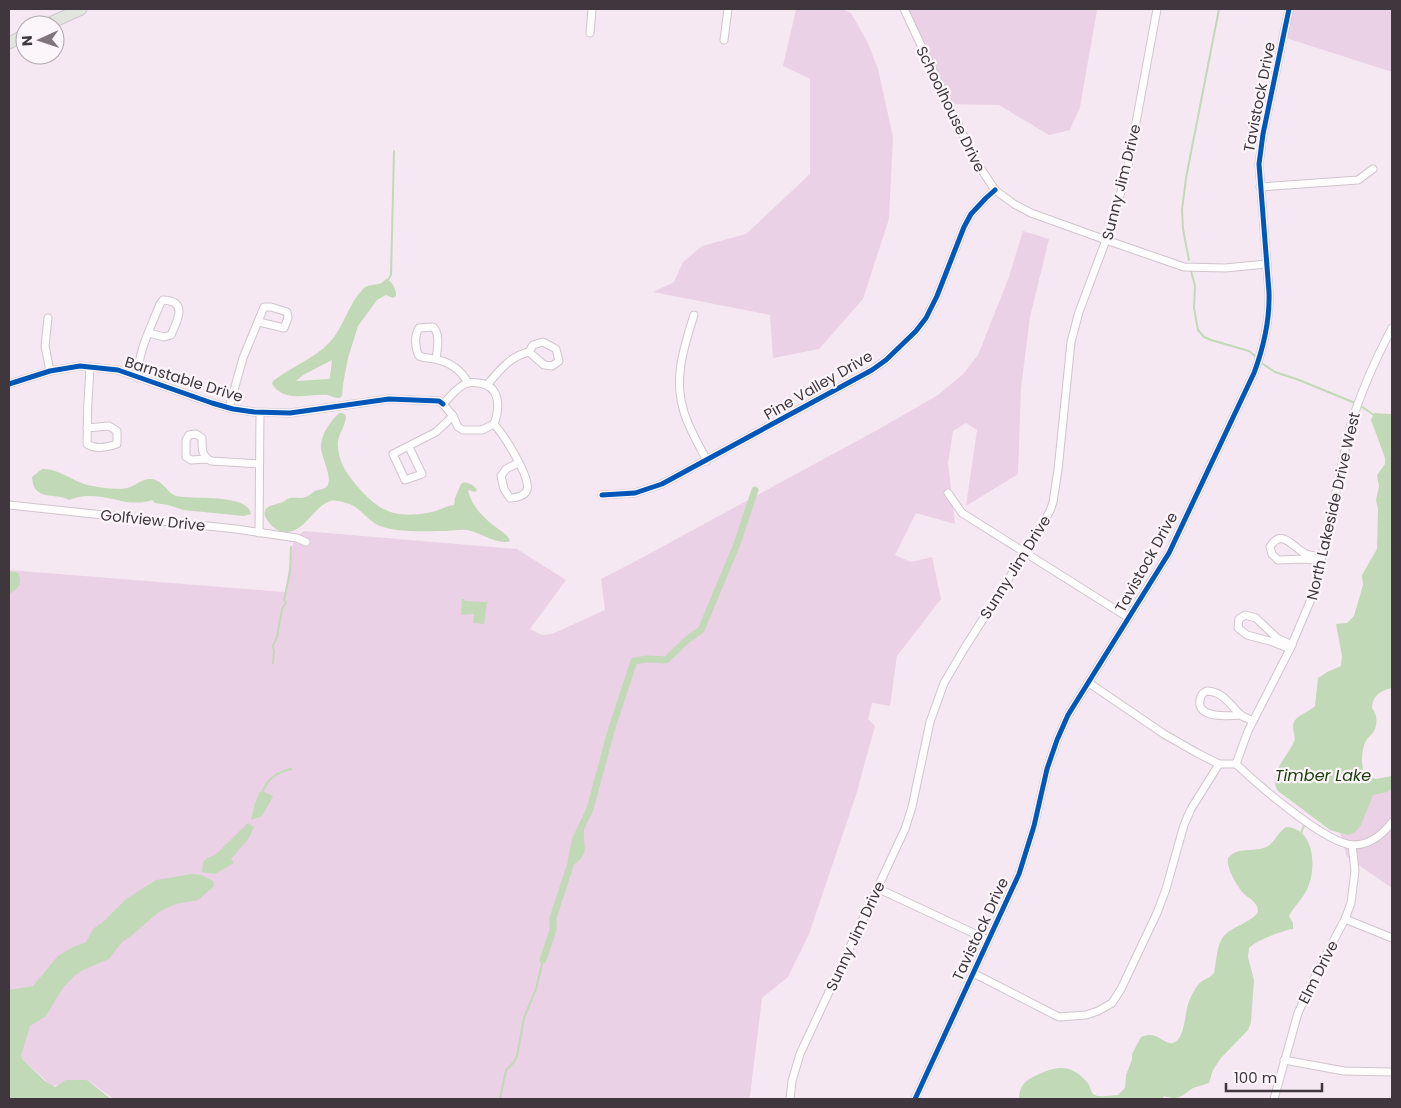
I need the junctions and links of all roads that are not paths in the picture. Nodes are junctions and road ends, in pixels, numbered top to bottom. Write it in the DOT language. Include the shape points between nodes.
graph roads {
  1 [pos="81,9"];
  2 [pos="592,9"];
  3 [pos="728,9"];
  4 [pos="904,9"];
  5 [pos="1157,9"];
  6 [pos="1289,9"];
  7 [pos="65,16"];
  8 [pos="590,33"];
  9 [pos="724,40"];
  10 [pos="1373,169"];
  11 [pos="1260,187"];
  12 [pos="995,190"];
  13 [pos="1106,240"];
  14 [pos="1267,264"];
  15 [pos="694,315"];
  16 [pos="48,318"];
  17 [pos="259,322"];
  18 [pos="1392,328"];
  19 [pos="149,333"];
  20 [pos="528,352"];
  21 [pos="436,360"];
  22 [pos="90,367"];
  23 [pos="50,371"];
  24 [pos="138,378"];
  25 [pos="468,383"];
  26 [pos="9,384"];
  27 [pos="487,385"];
  28 [pos="443,404"];
  29 [pos="229,408"];
  30 [pos="260,413"];
  31 [pos="453,416"];
  32 [pos="494,424"];
  33 [pos="87,428"];
  34 [pos="409,447"];
  35 [pos="207,459"];
  36 [pos="707,461"];
  37 [pos="518,463"];
  38 [pos="259,464"];
  39 [pos="948,493"];
  40 [pos="602,495"];
  41 [pos="9,505"];
  42 [pos="259,533"];
  43 [pos="306,542"];
  44 [pos="1025,553"];
  45 [pos="1321,559"];
  46 [pos="1129,618"];
  47 [pos="1291,647"];
  48 [pos="1089,683"];
  49 [pos="1241,715"];
  50 [pos="1253,721"];
  51 [pos="1219,764"];
  52 [pos="1236,764"];
  53 [pos="1392,822"];
  54 [pos="1352,845"];
  55 [pos="877,888"];
  56 [pos="1345,919"];
  57 [pos="1392,938"];
  58 [pos="988,940"];
  59 [pos="973,973"];
  60 [pos="1284,1060"];
  61 [pos="1392,1072"];
  62 [pos="790,1099"];
  63 [pos="915,1099"];
  64 [pos="1274,1099"];
  1 -- 7 [label="main road"];
  2 -- 8 [label="street"];
  3 -- 9 [label="street"];
  4 -- 12 [label="street, Schoolhouse Drive" via="975,160"];
  5 -- 13 [label="street, Sunny Jim Drive" via="1128,166"];
  6 -- 11 [label="street, Tavistock Drive" via="1261,144"];
  10 -- 11 [label="street" via="1358,180"];
  11 -- 14 [label="street, Tavistock Drive"];
  12 -- 13 [label="street, Schoolhouse Drive" via="1023,209"];
  12 -- 36 [label="street, Pine Valley Drive" via="971,214 926,318 892,355 872,370"];
  13 -- 14 [label="street, Schoolhouse Drive" via="1184,267"];
  13 -- 44 [label="street, Sunny Jim Drive" via="1071,342 1053,502"];
  14 -- 46 [label="street, Tavistock Drive" via="1269,312 1264,343 1254,373 1169,553"];
  15 -- 36 [label="street" via="680,362 679,390 687,422"];
  16 -- 23 [label="street" via="45,346"];
  17 -- 29 [label="street" via="243,358"];
  18 -- 45 [label="street, North Lakeside Drive West" via="1354,412"];
  19 -- 19 [label="street" via="163,300 177,304 180,314 171,335 164,337"];
  19 -- 24 [label="street" via="137,368"];
  20 -- 27 [label="street" via="512,359"];
  21 -- 21 [label="street" via="423,358 416,351 419,328 432,327 436,330"];
  21 -- 25 [label="street" via="461,372"];
  22 -- 23 [label="street, Barnstable Drive"];
  22 -- 24 [label="street, Barnstable Drive" via="118,370"];
  22 -- 33 [label="street"];
  23 -- 26 [label="street, Barnstable Drive"];
  24 -- 29 [label="street, Barnstable Drive"];
  25 -- 27 [label="street"];
  25 -- 28 [label="street"];
  27 -- 32 [label="street" via="498,399"];
  28 -- 30 [label="street, Barnstable Drive" via="440,401 389,399 297,412"];
  28 -- 31 [label="street"];
  29 -- 30 [label="street, Barnstable Drive"];
  30 -- 38 [label="street"];
  31 -- 32 [label="street" via="463,430 482,430"];
  31 -- 34 [label="street" via="436,432"];
  32 -- 37 [label="street"];
  33 -- 33 [label="street" via="87,444 91,447 107,448 117,444 117,431 110,426"];
  34 -- 34 [label="street" via="422,474 405,480 393,454"];
  35 -- 38 [label="street"];
  36 -- 40 [label="street, Pine Valley Drive" via="648,490"];
  37 -- 37 [label="street" via="506,469 501,476 510,498 522,495 527,488"];
  38 -- 42 [label="street"];
  39 -- 44 [label="street" via="962,513"];
  41 -- 42 [label="street, Golfview Drive"];
  42 -- 43 [label="street, Golfview Drive"];
  44 -- 46 [label="street"];
  44 -- 55 [label="street, Sunny Jim Drive" via="944,683 930,722 905,829"];
  45 -- 45 [label="street" via="1306,554 1282,538 1270,547 1278,560"];
  45 -- 47 [label="street, North Lakeside Drive West" via="1314,592"];
  46 -- 48 [label="street, Tavistock Drive"];
  47 -- 47 [label="street" via="1247,635 1238,628 1239,619 1245,615 1253,616"];
  47 -- 50 [label="street, North Lakeside Drive West"];
  48 -- 51 [label="street" via="1164,734"];
  48 -- 58 [label="street, Tavistock Drive" via="1068,715 1057,740 1026,856"];
  49 -- 49 [label="street" via="1218,694 1202,693 1199,705 1203,711 1214,715"];
  49 -- 50 [label="street"];
  50 -- 52 [label="street, North Lakeside Drive West"];
  51 -- 52 [label="street"];
  51 -- 59 [label="street" via="1184,825 1166,889 1150,930 1112,1003 1086,1016 1059,1017"];
  52 -- 54 [label="street" via="1318,829 1337,841"];
  53 -- 54 [label="street" via="1371,841"];
  54 -- 56 [label="street, Elm Drive" via="1355,871 1351,903"];
  55 -- 58 [label="street"];
  55 -- 62 [label="street, Sunny Jim Drive" via="800,1054"];
  56 -- 57 [label="street"];
  56 -- 60 [label="street, Elm Drive" via="1298,1014"];
  58 -- 59 [label="street, Tavistock Drive"];
  59 -- 63 [label="street, Tavistock Drive"];
  60 -- 61 [label="street" via="1344,1071"];
  60 -- 64 [label="street, Elm Drive"];
}
